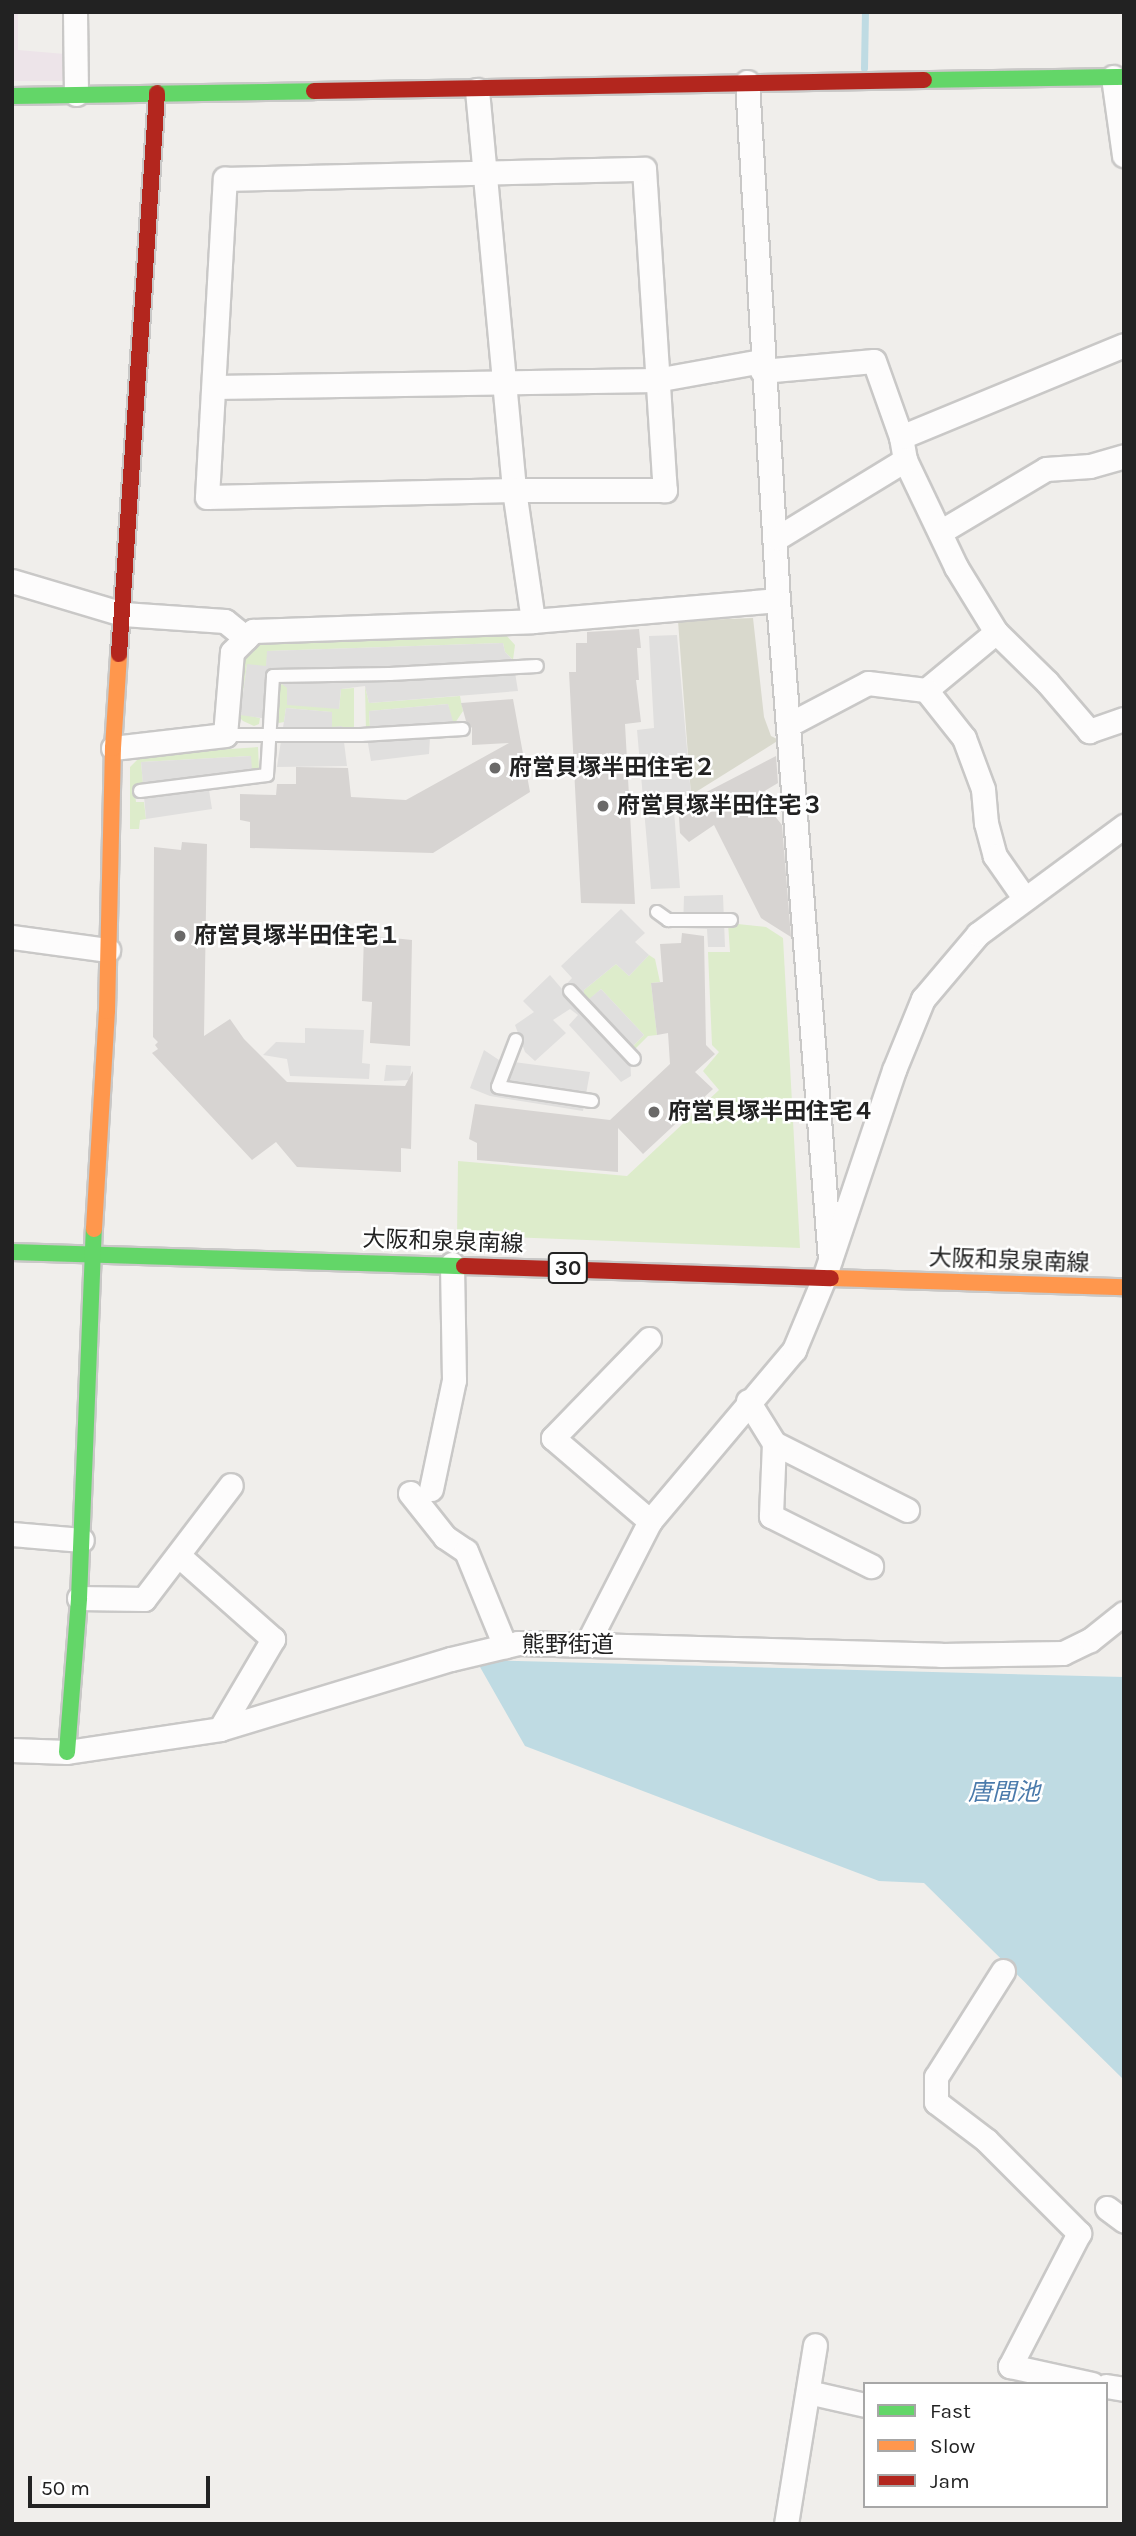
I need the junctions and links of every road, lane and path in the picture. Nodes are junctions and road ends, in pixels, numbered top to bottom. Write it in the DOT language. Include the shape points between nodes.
graph roads {
  1 [pos="75,12"];
  2 [pos="1118,77"];
  3 [pos="747,82"];
  4 [pos="477,90"];
  5 [pos="157,93"];
  6 [pos="76,94"];
  7 [pos="12,96"];
  8 [pos="1124,155"];
  9 [pos="483,174"];
  10 [pos="1124,345"];
  11 [pos="762,366"];
  12 [pos="656,380"];
  13 [pos="503,382"];
  14 [pos="214,387"];
  15 [pos="901,437"];
  16 [pos="1124,456"];
  17 [pos="905,460"];
  18 [pos="514,489"];
  19 [pos="940,532"];
  20 [pos="777,538"];
  21 [pos="12,582"];
  22 [pos="778,600"];
  23 [pos="123,614"];
  24 [pos="533,621"];
  25 [pos="996,632"];
  26 [pos="246,638"];
  27 [pos="537,666"];
  28 [pos="926,690"];
  29 [pos="1124,719"];
  30 [pos="788,725"];
  31 [pos="463,729"];
  32 [pos="225,735"];
  33 [pos="269,736"];
  34 [pos="113,748"];
  35 [pos="140,792"];
  36 [pos="1124,826"];
  37 [pos="1026,899"];
  38 [pos="657,912"];
  39 [pos="731,920"];
  40 [pos="12,937"];
  41 [pos="108,950"];
  42 [pos="570,991"];
  43 [pos="516,1040"];
  44 [pos="634,1059"];
  45 [pos="592,1101"];
  46 [pos="12,1252"];
  47 [pos="93,1255"];
  48 [pos="452,1264"];
  49 [pos="827,1268"];
  50 [pos="1124,1287"];
  51 [pos="649,1339"];
  52 [pos="748,1401"];
  53 [pos="774,1443"];
  54 [pos="232,1485"];
  55 [pos="907,1510"];
  56 [pos="650,1521"];
  57 [pos="12,1534"];
  58 [pos="82,1540"];
  59 [pos="178,1555"];
  60 [pos="871,1566"];
  61 [pos="79,1598"];
  62 [pos="1124,1613"];
  63 [pos="587,1644"];
  64 [pos="505,1646"];
  65 [pos="220,1729"];
  66 [pos="12,1750"];
  67 [pos="67,1752"];
  68 [pos="1003,1971"];
  69 [pos="815,2345"];
  70 [pos="1036,2379"];
  71 [pos="1070,2382"];
  72 [pos="808,2392"];
  73 [pos="863,2405"];
  74 [pos="786,2524"];
  1 -- 6 [label="street"];
  2 -- 3 [label="street"];
  2 -- 8 [label="street"];
  3 -- 4 [label="street"];
  3 -- 11 [label="street"];
  4 -- 5 [label="street"];
  4 -- 9 [label="street"];
  5 -- 6 [label="street"];
  5 -- 23 [label="street"];
  6 -- 7 [label="street"];
  9 -- 12 [label="street" via="644,169"];
  9 -- 13 [label="street"];
  9 -- 14 [label="street" via="225,179"];
  10 -- 15 [label="street"];
  11 -- 12 [label="street"];
  11 -- 15 [label="street" via="874,361"];
  11 -- 20 [label="street"];
  12 -- 13 [label="street"];
  12 -- 18 [label="street" via="665,490"];
  13 -- 14 [label="street"];
  13 -- 18 [label="street"];
  14 -- 18 [label="street" via="207,497"];
  15 -- 17 [label="street"];
  16 -- 19 [label="street" via="1090,466 1046,469"];
  17 -- 19 [label="street"];
  17 -- 20 [label="street"];
  18 -- 24 [label="street"];
  19 -- 25 [label="street" via="956,568"];
  20 -- 22 [label="street"];
  21 -- 23 [label="street"];
  22 -- 24 [label="street"];
  22 -- 30 [label="street"];
  23 -- 26 [label="street" via="225,621"];
  23 -- 34 [label="street"];
  24 -- 26 [label="street" via="253,631"];
  25 -- 28 [label="street"];
  25 -- 29 [label="street" via="1089,731"];
  26 -- 32 [label="street" via="232,652"];
  27 -- 33 [label="lane" via="273,676"];
  28 -- 30 [label="street" via="868,683"];
  28 -- 37 [label="street" via="964,738 983,789 995,856"];
  30 -- 49 [label="street"];
  31 -- 33 [label="lane"];
  32 -- 33 [label="lane"];
  32 -- 34 [label="street"];
  33 -- 35 [label="lane" via="267,775"];
  34 -- 41 [label="street"];
  36 -- 37 [label="street"];
  37 -- 49 [label="street" via="978,934 923,999"];
  38 -- 39 [label="lane" via="668,920"];
  40 -- 41 [label="street"];
  41 -- 47 [label="street"];
  42 -- 44 [label="lane"];
  43 -- 45 [label="lane" via="498,1087"];
  46 -- 47 [label="street, 大阪和泉泉南線 / 30"];
  47 -- 48 [label="street, 大阪和泉泉南線 / 30"];
  47 -- 58 [label="street"];
  48 -- 49 [label="street, 大阪和泉泉南線 / 30"];
  48 -- 64 [label="street" via="454,1380 421,1491 446,1537 466,1551"];
  49 -- 50 [label="street, 大阪和泉泉南線 / 30"];
  49 -- 52 [label="street" via="794,1350"];
  51 -- 56 [label="street" via="553,1438"];
  52 -- 53 [label="street"];
  52 -- 56 [label="street"];
  53 -- 55 [label="street"];
  53 -- 60 [label="street" via="771,1516"];
  54 -- 59 [label="street"];
  56 -- 63 [label="street"];
  57 -- 58 [label="street"];
  58 -- 61 [label="street"];
  59 -- 61 [label="street" via="144,1599"];
  59 -- 65 [label="street" via="274,1639"];
  61 -- 67 [label="street"];
  62 -- 63 [label="street, 熊野街道" via="1090,1640 1063,1653 941,1655"];
  63 -- 64 [label="street, 熊野街道"];
  64 -- 65 [label="street, 熊野街道"];
  65 -- 67 [label="street, 熊野街道"];
  66 -- 67 [label="street, 熊野街道"];
  68 -- 70 [label="street" via="936,2077 936,2102 986,2140 1079,2233 1010,2366"];
  69 -- 72 [label="street"];
  70 -- 71 [label="street"];
  72 -- 73 [label="street"];
  72 -- 74 [label="street"];
}
